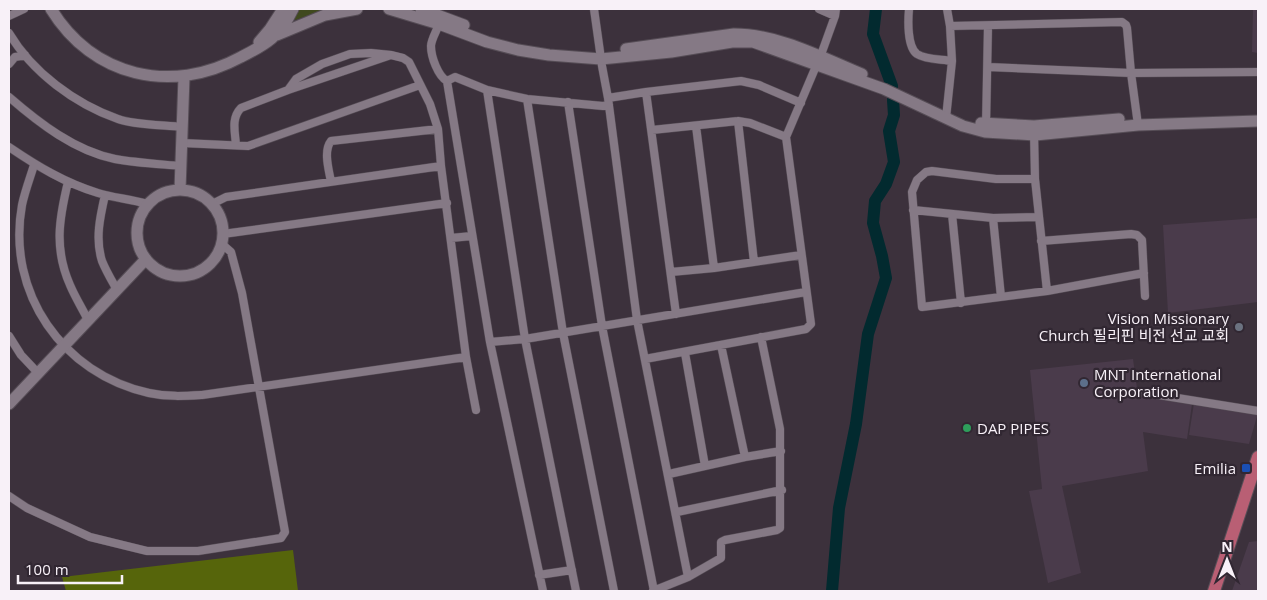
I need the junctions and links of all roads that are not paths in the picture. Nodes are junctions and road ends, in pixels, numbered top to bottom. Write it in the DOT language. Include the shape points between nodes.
graph roads {
  1 [pos="24,9"];
  2 [pos="51,9"];
  3 [pos="283,9"];
  4 [pos="293,9"];
  5 [pos="357,9"];
  6 [pos="389,9"];
  7 [pos="421,9"];
  8 [pos="594,9"];
  9 [pos="819,9"];
  10 [pos="909,9"];
  11 [pos="947,9"];
  12 [pos="835,12"];
  13 [pos="9,16"];
  14 [pos="439,24"];
  15 [pos="950,26"];
  16 [pos="988,26"];
  17 [pos="9,33"];
  18 [pos="277,35"];
  19 [pos="252,52"];
  20 [pos="25,55"];
  21 [pos="391,55"];
  22 [pos="600,55"];
  23 [pos="12,58"];
  24 [pos="818,61"];
  25 [pos="952,61"];
  26 [pos="9,64"];
  27 [pos="988,67"];
  28 [pos="1258,72"];
  29 [pos="1130,73"];
  30 [pos="184,77"];
  31 [pos="447,81"];
  32 [pos="420,85"];
  33 [pos="288,90"];
  34 [pos="487,90"];
  35 [pos="646,92"];
  36 [pos="9,96"];
  37 [pos="527,99"];
  38 [pos="609,101"];
  39 [pos="568,102"];
  40 [pos="801,103"];
  41 [pos="1258,113"];
  42 [pos="946,115"];
  43 [pos="738,121"];
  44 [pos="1138,121"];
  45 [pos="1258,121"];
  46 [pos="696,126"];
  47 [pos="182,128"];
  48 [pos="986,128"];
  49 [pos="438,129"];
  50 [pos="652,130"];
  51 [pos="1034,131"];
  52 [pos="786,137"];
  53 [pos="182,143"];
  54 [pos="236,145"];
  55 [pos="9,146"];
  56 [pos="34,165"];
  57 [pos="181,166"];
  58 [pos="442,166"];
  59 [pos="1035,179"];
  60 [pos="68,182"];
  61 [pos="331,182"];
  62 [pos="180,190"];
  63 [pos="105,195"];
  64 [pos="446,203"];
  65 [pos="147,204"];
  66 [pos="212,204"];
  67 [pos="912,210"];
  68 [pos="952,214"];
  69 [pos="1038,217"];
  70 [pos="993,218"];
  71 [pos="472,236"];
  72 [pos="451,238"];
  73 [pos="223,239"];
  74 [pos="1040,241"];
  75 [pos="801,255"];
  76 [pos="146,259"];
  77 [pos="754,262"];
  78 [pos="714,268"];
  79 [pos="671,272"];
  80 [pos="1144,273"];
  81 [pos="117,290"];
  82 [pos="1046,290"];
  83 [pos="806,292"];
  84 [pos="1145,296"];
  85 [pos="1000,297"];
  86 [pos="960,302"];
  87 [pos="676,314"];
  88 [pos="88,320"];
  89 [pos="637,320"];
  90 [pos="602,326"];
  91 [pos="563,333"];
  92 [pos="9,336"];
  93 [pos="761,338"];
  94 [pos="525,339"];
  95 [pos="490,342"];
  96 [pos="63,346"];
  97 [pos="721,346"];
  98 [pos="685,353"];
  99 [pos="466,357"];
  100 [pos="645,359"];
  101 [pos="38,373"];
  102 [pos="259,386"];
  103 [pos="1140,392"];
  104 [pos="9,402"];
  105 [pos="476,410"];
  106 [pos="1258,411"];
  107 [pos="781,451"];
  108 [pos="745,457"];
  109 [pos="1257,464"];
  110 [pos="705,466"];
  111 [pos="669,474"];
  112 [pos="782,490"];
  113 [pos="9,496"];
  114 [pos="677,512"];
  115 [pos="572,570"];
  116 [pos="539,575"];
  117 [pos="688,577"];
  118 [pos="663,590"];
  119 [pos="542,591"];
  120 [pos="576,591"];
  121 [pos="614,591"];
  122 [pos="653,591"];
  123 [pos="1214,591"];
  1 -- 13 [label="street"];
  2 -- 30 [label="street" via="76,40 123,69 143,76"];
  3 -- 19 [label="street"];
  4 -- 18 [label="street"];
  5 -- 18 [label="street" via="325,15"];
  6 -- 14 [label="street"];
  7 -- 22 [label="street" via="489,35"];
  8 -- 22 [label="street"];
  9 -- 12 [label="street"];
  10 -- 25 [label="street" via="909,35 918,55"];
  11 -- 15 [label="street"];
  12 -- 24 [label="street"];
  14 -- 22 [label="street" via="518,50 549,55"];
  14 -- 31 [label="street" via="431,48 438,72"];
  15 -- 16 [label="street"];
  15 -- 25 [label="street"];
  16 -- 27 [label="street"];
  16 -- 29 [label="street" via="1122,22 1127,28"];
  17 -- 20 [label="street"];
  18 -- 19 [label="street"];
  19 -- 30 [label="street" via="216,69"];
  20 -- 23 [label="street"];
  20 -- 47 [label="street" via="79,102 120,120"];
  21 -- 32 [label="street" via="409,62"];
  21 -- 33 [label="street"];
  21 -- 33 [label="street" via="350,54 322,64 296,79"];
  22 -- 24 [label="street" via="671,52 748,41"];
  22 -- 38 [label="street"];
  23 -- 26 [label="street"];
  24 -- 40 [label="street"];
  24 -- 42 [label="street"];
  25 -- 42 [label="street"];
  27 -- 29 [label="street"];
  27 -- 48 [label="street"];
  28 -- 29 [label="street"];
  29 -- 44 [label="street"];
  30 -- 47 [label="street"];
  31 -- 34 [label="street" via="455,77"];
  31 -- 71 [label="street"];
  32 -- 49 [label="street"];
  32 -- 54 [label="street" via="248,146"];
  33 -- 54 [label="street" via="241,108 236,113"];
  34 -- 37 [label="street"];
  34 -- 94 [label="street"];
  35 -- 38 [label="street"];
  35 -- 40 [label="street" via="742,81"];
  35 -- 50 [label="street"];
  36 -- 57 [label="street" via="29,114 84,149 114,158"];
  37 -- 39 [label="street"];
  37 -- 91 [label="street"];
  38 -- 39 [label="street"];
  38 -- 89 [label="street"];
  39 -- 90 [label="street"];
  40 -- 52 [label="street"];
  41 -- 44 [label="street"];
  42 -- 48 [label="street"];
  43 -- 46 [label="street"];
  43 -- 52 [label="street"];
  43 -- 77 [label="street"];
  44 -- 45 [label="street"];
  44 -- 51 [label="street"];
  46 -- 50 [label="street"];
  46 -- 78 [label="street"];
  47 -- 53 [label="street"];
  48 -- 51 [label="street"];
  49 -- 58 [label="street"];
  49 -- 61 [label="street" via="330,141 327,152"];
  50 -- 79 [label="street"];
  51 -- 59 [label="street"];
  52 -- 75 [label="street"];
  53 -- 54 [label="street"];
  53 -- 57 [label="street"];
  55 -- 56 [label="street"];
  56 -- 60 [label="street"];
  56 -- 96 [label="street" via="22,206 20,241 25,277 35,305"];
  57 -- 62 [label="street"];
  58 -- 61 [label="street"];
  58 -- 64 [label="street"];
  59 -- 67 [label="street" via="926,172 917,180 912,192"];
  59 -- 69 [label="street"];
  60 -- 63 [label="street"];
  60 -- 88 [label="street" via="60,211 59,250 70,286"];
  61 -- 66 [label="street" via="226,197"];
  62 -- 65 [label="street" via="162,193"];
  62 -- 66 [label="street" via="198,193"];
  63 -- 65 [label="street"];
  63 -- 81 [label="street" via="98,224 99,246 102,261"];
  64 -- 72 [label="street"];
  64 -- 73 [label="street"];
  65 -- 76 [label="street" via="137,226 138,243"];
  66 -- 73 [label="street" via="219,213"];
  67 -- 68 [label="street"];
  67 -- 86 [label="street" via="922,307"];
  68 -- 70 [label="street"];
  68 -- 86 [label="street"];
  69 -- 70 [label="street"];
  69 -- 74 [label="street"];
  70 -- 85 [label="street"];
  71 -- 72 [label="street"];
  71 -- 95 [label="street"];
  72 -- 99 [label="street"];
  73 -- 76 [label="street" via="216,257 195,273 182,276 168,274"];
  73 -- 102 [label="street" via="231,252 242,294"];
  74 -- 80 [label="street" via="1137,235 1142,240"];
  74 -- 82 [label="street"];
  75 -- 77 [label="street"];
  75 -- 83 [label="street"];
  76 -- 81 [label="street"];
  77 -- 78 [label="street"];
  78 -- 79 [label="street"];
  79 -- 87 [label="street"];
  80 -- 82 [label="street"];
  80 -- 84 [label="street"];
  81 -- 88 [label="street"];
  82 -- 85 [label="street"];
  83 -- 87 [label="street"];
  83 -- 93 [label="street" via="811,324 806,329"];
  85 -- 86 [label="street"];
  87 -- 89 [label="street"];
  88 -- 96 [label="street"];
  89 -- 90 [label="street"];
  89 -- 100 [label="street"];
  90 -- 91 [label="street"];
  90 -- 122 [label="street"];
  91 -- 94 [label="street"];
  91 -- 121 [label="street"];
  92 -- 101 [label="street"];
  93 -- 97 [label="street"];
  93 -- 107 [label="street" via="780,429"];
  94 -- 95 [label="street"];
  94 -- 115 [label="street"];
  95 -- 116 [label="street"];
  96 -- 101 [label="street"];
  96 -- 102 [label="street" via="90,369 148,393 202,395"];
  97 -- 98 [label="street"];
  97 -- 108 [label="street"];
  98 -- 100 [label="street"];
  98 -- 110 [label="street"];
  99 -- 102 [label="street"];
  99 -- 105 [label="street"];
  100 -- 111 [label="street"];
  101 -- 104 [label="street"];
  102 -- 113 [label="street" via="284,532 281,538 198,550 147,551 90,537 27,508"];
  103 -- 106 [label="street"];
  107 -- 108 [label="street"];
  107 -- 112 [label="street"];
  108 -- 110 [label="street"];
  109 -- 123 [label="main road"];
  110 -- 111 [label="street"];
  111 -- 114 [label="street"];
  112 -- 114 [label="street"];
  112 -- 117 [label="street" via="780,528 724,540 720,546 721,558"];
  114 -- 117 [label="street"];
  115 -- 116 [label="street"];
  115 -- 120 [label="street"];
  116 -- 119 [label="street"];
  117 -- 118 [label="street"];
  118 -- 122 [label="street"];
}
